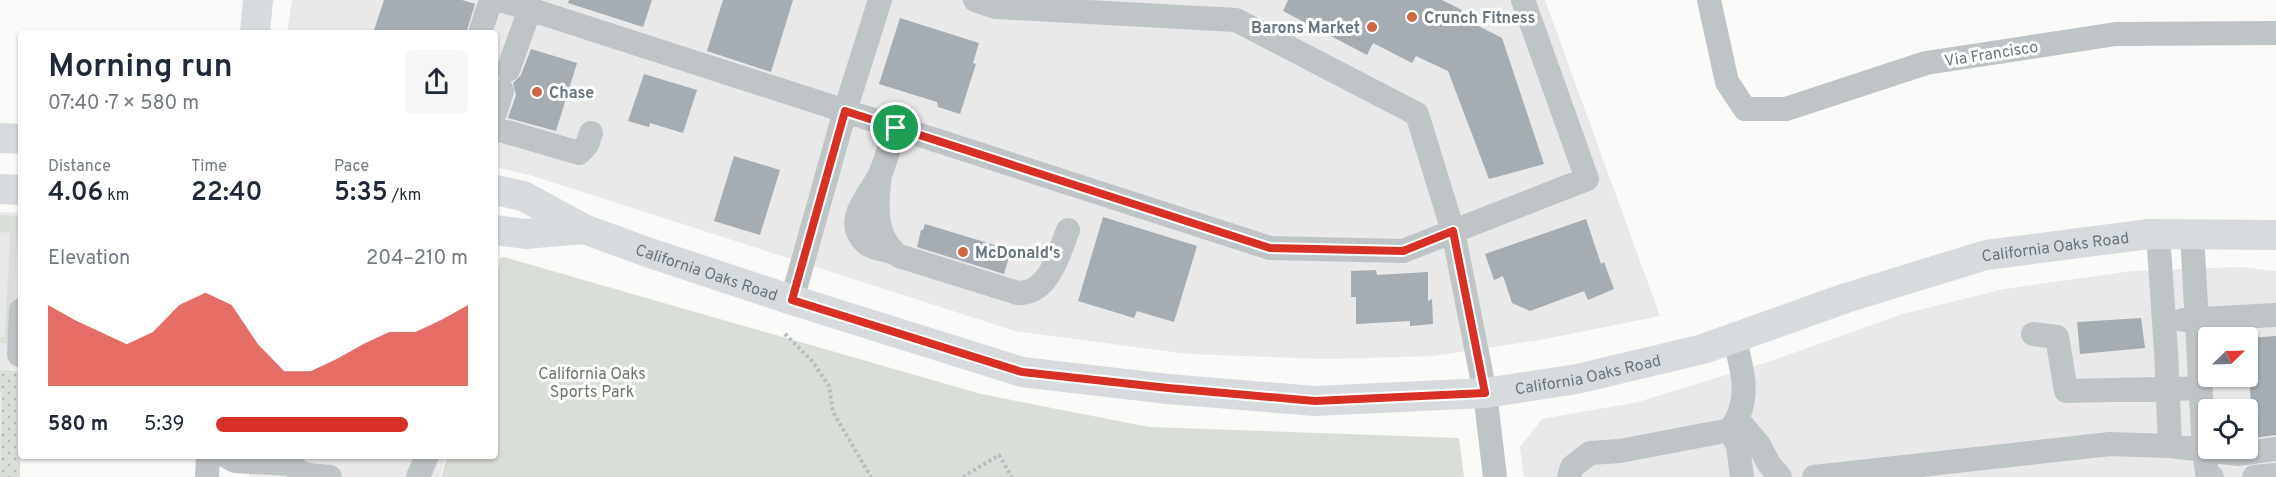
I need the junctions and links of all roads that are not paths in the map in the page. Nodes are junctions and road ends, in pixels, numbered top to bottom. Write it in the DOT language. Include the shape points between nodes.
graph roads {
  1 [pos="258,0"];
  2 [pos="491,0"];
  3 [pos="501,0"];
  4 [pos="880,0"];
  5 [pos="975,0"];
  6 [pos="1523,0"];
  7 [pos="1709,0"];
  8 [pos="530,9"];
  9 [pos="255,30"];
  10 [pos="481,30"];
  11 [pos="2276,33"];
  12 [pos="502,91"];
  13 [pos="845,111"];
  14 [pos="498,128"];
  15 [pos="896,128"];
  16 [pos="591,133"];
  17 [pos="0,138"];
  18 [pos="18,139"];
  19 [pos="0,189"];
  20 [pos="18,190"];
  21 [pos="498,191"];
  22 [pos="584,229"];
  23 [pos="498,230"];
  24 [pos="1068,230"];
  25 [pos="1453,231"];
  26 [pos="2158,234"];
  27 [pos="2192,234"];
  28 [pos="2276,235"];
  29 [pos="792,300"];
  30 [pos="2276,315"];
  31 [pos="2197,319"];
  32 [pos="2164,321"];
  33 [pos="18,326"];
  34 [pos="2033,334"];
  35 [pos="1734,338"];
  36 [pos="13,354"];
  37 [pos="2168,388"];
  38 [pos="2200,388"];
  39 [pos="1485,393"];
  40 [pos="2201,399"];
  41 [pos="1734,425"];
  42 [pos="2170,446"];
  43 [pos="2198,449"];
  44 [pos="2276,449"];
  45 [pos="2258,451"];
  46 [pos="208,459"];
  47 [pos="426,459"];
  48 [pos="2205,459"];
  49 [pos="292,460"];
  50 [pos="233,463"];
  51 [pos="2276,475"];
  52 [pos="207,477"];
  53 [pos="330,477"];
  54 [pos="418,477"];
  55 [pos="1495,477"];
  56 [pos="1569,477"];
  57 [pos="1742,477"];
  58 [pos="1780,477"];
  59 [pos="1814,477"];
  60 [pos="2212,477"];
  61 [pos="2254,477"];
  1 -- 9 [label="main road"];
  2 -- 10 [label="street"];
  3 -- 8 [label="street"];
  4 -- 13 [label="street"];
  5 -- 25 [label="street" via="996,7 1236,20 1417,114"];
  6 -- 25 [label="street" via="1587,179"];
  7 -- 11 [label="street, Via Francisco" via="1727,81 1745,109 1786,109 1926,63 2116,34"];
  8 -- 12 [label="street"];
  8 -- 13 [label="street"];
  13 -- 15 [label="street"];
  13 -- 29 [label="street"];
  14 -- 16 [label="street" via="579,153"];
  15 -- 24 [label="street" via="880,174 862,201 857,219 865,243 1026,293 1049,276"];
  15 -- 25 [label="street" via="1270,248 1403,251"];
  17 -- 18 [label="main road"];
  19 -- 20 [label="main road"];
  21 -- 22 [label="main road, California Oaks Road" via="523,196"];
  22 -- 23 [label="main road, California Oaks Road" via="525,234"];
  22 -- 29 [label="main road, California Oaks Road"];
  25 -- 39 [label="street"];
  26 -- 27 [label="main road, California Oaks Road"];
  26 -- 32 [label="street"];
  26 -- 35 [label="main road, California Oaks Road" via="1986,255"];
  27 -- 28 [label="main road, California Oaks Road"];
  27 -- 31 [label="street"];
  29 -- 39 [label="main road, California Oaks Road" via="1022,372 1315,401"];
  30 -- 31 [label="street"];
  31 -- 32 [label="street"];
  31 -- 38 [label="street"];
  32 -- 37 [label="street"];
  33 -- 36 [label="street"];
  34 -- 37 [label="street" via="2057,337 2067,391"];
  35 -- 39 [label="main road, California Oaks Road" via="1703,350 1577,380"];
  35 -- 41 [label="street" via="1745,378 1742,407"];
  37 -- 38 [label="street"];
  37 -- 42 [label="street"];
  38 -- 40 [label="street"];
  39 -- 55 [label="street"];
  41 -- 56 [label="street" via="1620,451 1590,453 1572,467"];
  41 -- 57 [label="street"];
  41 -- 58 [label="street" via="1759,445"];
  42 -- 43 [label="street"];
  42 -- 59 [label="street" via="2110,444"];
  44 -- 45 [label="street"];
  46 -- 52 [label="street"];
  47 -- 54 [label="street"];
  48 -- 60 [label="street" via="2207,473"];
  49 -- 50 [label="street"];
  49 -- 53 [label="street" via="299,474"];
  51 -- 61 [label="street"];
}
